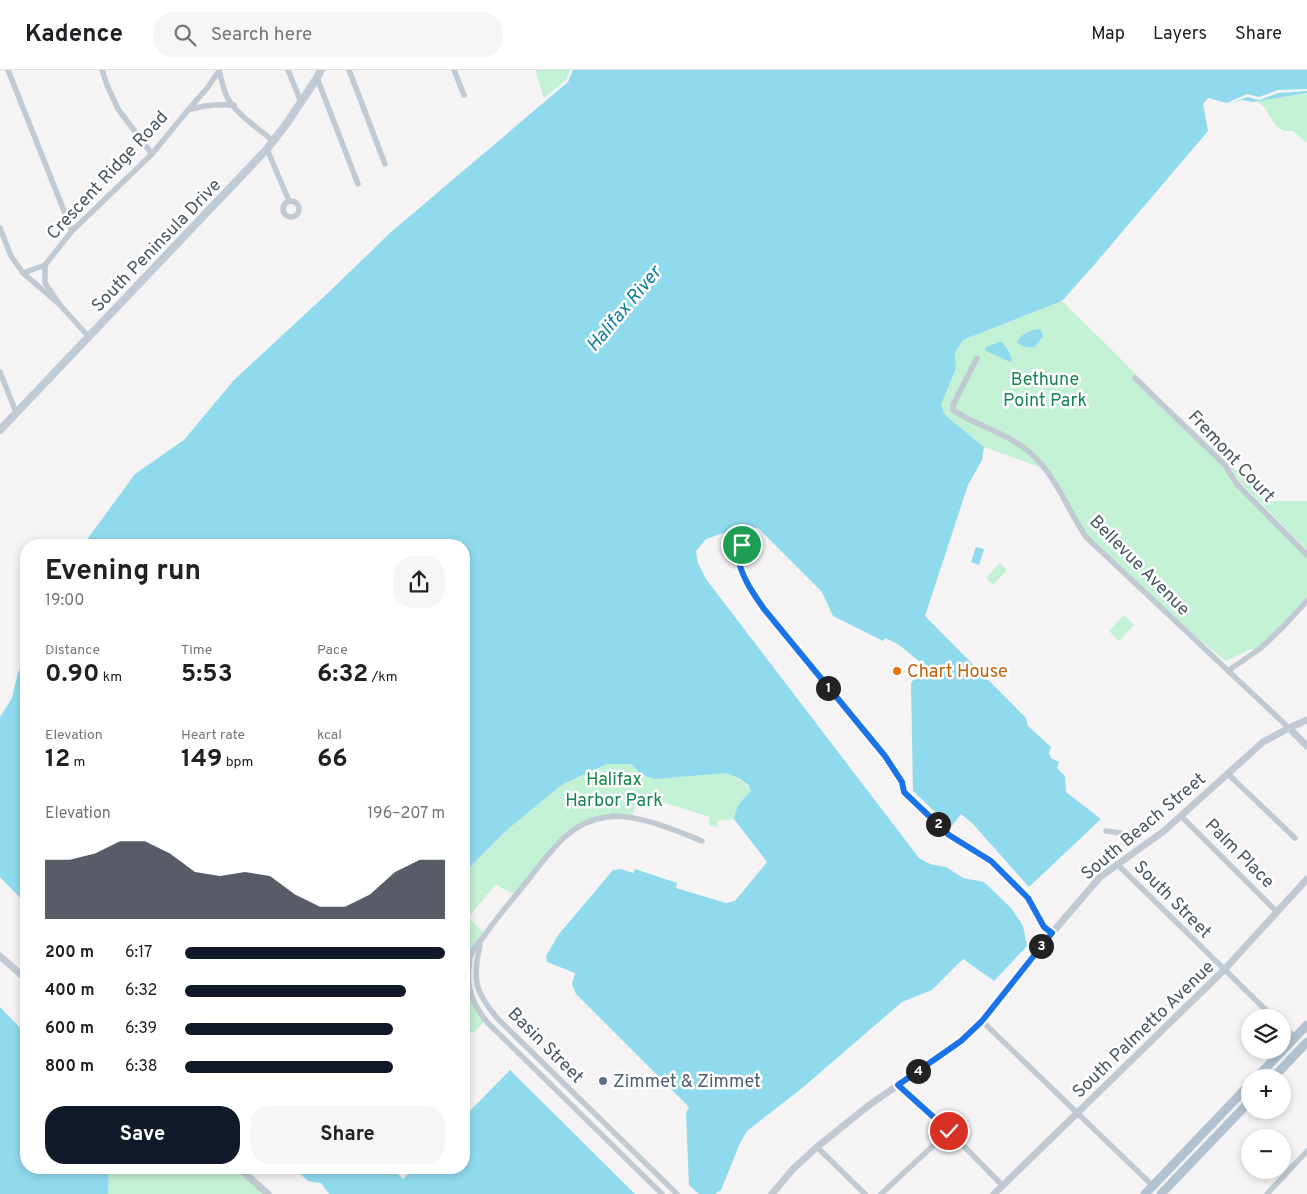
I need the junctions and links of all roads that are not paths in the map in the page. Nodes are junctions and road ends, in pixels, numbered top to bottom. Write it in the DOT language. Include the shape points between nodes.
graph roads {
  1 [pos="8,70"];
  2 [pos="102,70"];
  3 [pos="219,70"];
  4 [pos="288,70"];
  5 [pos="321,70"];
  6 [pos="349,70"];
  7 [pos="454,70"];
  8 [pos="317,78"];
  9 [pos="464,95"];
  10 [pos="301,102"];
  11 [pos="234,106"];
  12 [pos="188,110"];
  13 [pos="273,141"];
  14 [pos="268,149"];
  15 [pos="152,154"];
  16 [pos="385,164"];
  17 [pos="358,184"];
  18 [pos="289,201"];
  19 [pos="0,228"];
  20 [pos="72,231"];
  21 [pos="45,265"];
  22 [pos="23,273"];
  23 [pos="60,305"];
  24 [pos="89,337"];
  25 [pos="977,358"];
  26 [pos="0,372"];
  27 [pos="1135,378"];
  28 [pos="16,412"];
  29 [pos="0,430"];
  30 [pos="1307,555"];
  31 [pos="738,558"];
  32 [pos="1307,601"];
  33 [pos="1229,672"];
  34 [pos="1307,720"];
  35 [pos="1289,728"];
  36 [pos="1307,746"];
  37 [pos="1228,774"];
  38 [pos="1181,816"];
  39 [pos="1106,831"];
  40 [pos="1121,833"];
  41 [pos="1295,838"];
  42 [pos="702,840"];
  43 [pos="1117,864"];
  44 [pos="1307,879"];
  45 [pos="1277,912"];
  46 [pos="1052,933"];
  47 [pos="481,940"];
  48 [pos="470,955"];
  49 [pos="0,956"];
  50 [pos="1224,970"];
  51 [pos="20,974"];
  52 [pos="470,991"];
  53 [pos="1265,1009"];
  54 [pos="494,1015"];
  55 [pos="982,1021"];
  56 [pos="487,1022"];
  57 [pos="1307,1025"];
  58 [pos="1307,1028"];
  59 [pos="1291,1034"];
  60 [pos="1295,1037"];
  61 [pos="1306,1046"];
  62 [pos="533,1053"];
  63 [pos="526,1061"];
  64 [pos="1285,1065"];
  65 [pos="1265,1069"];
  66 [pos="1281,1069"];
  67 [pos="898,1085"];
  68 [pos="573,1093"];
  69 [pos="1241,1093"];
  70 [pos="567,1100"];
  71 [pos="1241,1110"];
  72 [pos="1078,1113"];
  73 [pos="599,1119"];
  74 [pos="592,1126"];
  75 [pos="949,1131"];
  76 [pos="817,1146"];
  77 [pos="1307,1151"];
  78 [pos="655,1173"];
  79 [pos="1165,1173"];
  80 [pos="246,1174"];
  81 [pos="649,1181"];
  82 [pos="1003,1186"];
  83 [pos="1152,1190"];
  84 [pos="268,1194"];
  85 [pos="662,1194"];
  86 [pos="677,1194"];
  87 [pos="772,1194"];
  88 [pos="865,1194"];
  89 [pos="881,1194"];
  90 [pos="994,1194"];
  91 [pos="1144,1194"];
  92 [pos="1161,1194"];
  93 [pos="1267,1194"];
  1 -- 20 [label="street"];
  2 -- 15 [label="street" via="118,109"];
  3 -- 11 [label="street"];
  3 -- 12 [label="street, Crescent Ridge Road"];
  4 -- 10 [label="street"];
  5 -- 8 [label="main road, South Peninsula Drive"];
  6 -- 16 [label="street"];
  7 -- 9 [label="street"];
  8 -- 10 [label="main road, South Peninsula Drive"];
  8 -- 17 [label="street"];
  10 -- 13 [label="main road, South Peninsula Drive"];
  11 -- 12 [label="street"];
  11 -- 13 [label="street"];
  12 -- 15 [label="street, Crescent Ridge Road"];
  13 -- 14 [label="main road, South Peninsula Drive"];
  14 -- 18 [label="street"];
  14 -- 24 [label="main road, South Peninsula Drive"];
  15 -- 20 [label="street, Crescent Ridge Road"];
  19 -- 22 [label="street" via="11,256"];
  20 -- 21 [label="street, Crescent Ridge Road"];
  21 -- 22 [label="street"];
  21 -- 23 [label="street, Crescent Ridge Road" via="45,283"];
  22 -- 23 [label="street"];
  23 -- 24 [label="street"];
  24 -- 28 [label="main road, South Peninsula Drive"];
  25 -- 33 [label="street, Bellevue Avenue" via="953,405 954,410 1010,438 1036,458 1052,478 1086,537"];
  26 -- 28 [label="street"];
  27 -- 30 [label="street, Fremont Court" via="1225,465 1236,483"];
  28 -- 29 [label="main road, South Peninsula Drive"];
  31 -- 46 [label="street" via="740,570 764,609 885,756 902,782 904,792 949,835 991,861 1028,898 1044,927"];
  32 -- 33 [label="street" via="1261,648"];
  33 -- 35 [label="street, Bellevue Avenue"];
  34 -- 35 [label="street, South Beach Street"];
  35 -- 36 [label="street, Bellevue Avenue"];
  35 -- 37 [label="street, South Beach Street" via="1263,742"];
  37 -- 38 [label="street, South Beach Street"];
  37 -- 41 [label="street"];
  38 -- 43 [label="street, South Beach Street"];
  38 -- 45 [label="street, Palm Place"];
  39 -- 40 [label="street"];
  42 -- 47 [label="street, Basin Street" via="623,816 608,816 578,827 565,836"];
  43 -- 46 [label="street, South Beach Street" via="1100,877"];
  43 -- 50 [label="street, South Street"];
  44 -- 45 [label="street, South Palmetto Avenue"];
  45 -- 50 [label="street, South Palmetto Avenue"];
  46 -- 55 [label="street, South Beach Street"];
  47 -- 48 [label="street, Basin Street"];
  47 -- 54 [label="street, Basin Street" via="475,972 477,986"];
  49 -- 51 [label="street"];
  50 -- 53 [label="street, South Street"];
  50 -- 72 [label="street, South Palmetto Avenue"];
  52 -- 56 [label="street, Basin Street"];
  54 -- 56 [label="street"];
  54 -- 62 [label="street, Basin Street"];
  55 -- 67 [label="street, South Beach Street" via="961,1041"];
  55 -- 72 [label="street"];
  56 -- 63 [label="street, Basin Street"];
  57 -- 60 [label="main road"];
  58 -- 61 [label="main road" via="1303,1038"];
  59 -- 60 [label="street"];
  60 -- 64 [label="main road" via="1295,1046"];
  60 -- 65 [label="main road"];
  61 -- 64 [label="main road"];
  62 -- 63 [label="street"];
  62 -- 68 [label="street, Basin Street"];
  63 -- 70 [label="street, Basin Street"];
  64 -- 66 [label="main road"];
  67 -- 75 [label="street"];
  67 -- 76 [label="street, South Beach Street"];
  68 -- 70 [label="street"];
  68 -- 73 [label="street, Basin Street"];
  69 -- 79 [label="main road"];
  70 -- 74 [label="street, Basin Street"];
  71 -- 92 [label="main road"];
  72 -- 82 [label="street, South Palmetto Avenue"];
  72 -- 83 [label="street"];
  73 -- 74 [label="street"];
  73 -- 78 [label="street, Basin Street"];
  74 -- 81 [label="street, Basin Street"];
  75 -- 82 [label="street"];
  75 -- 89 [label="street"];
  76 -- 87 [label="street, South Beach Street"];
  76 -- 88 [label="street"];
  77 -- 93 [label="street"];
  78 -- 81 [label="street"];
  78 -- 86 [label="street, Basin Street"];
  79 -- 83 [label="main road"];
  79 -- 92 [label="main road"];
  80 -- 84 [label="street"];
  81 -- 85 [label="street, Basin Street"];
  82 -- 90 [label="street, South Palmetto Avenue"];
  83 -- 91 [label="main road"];
}
